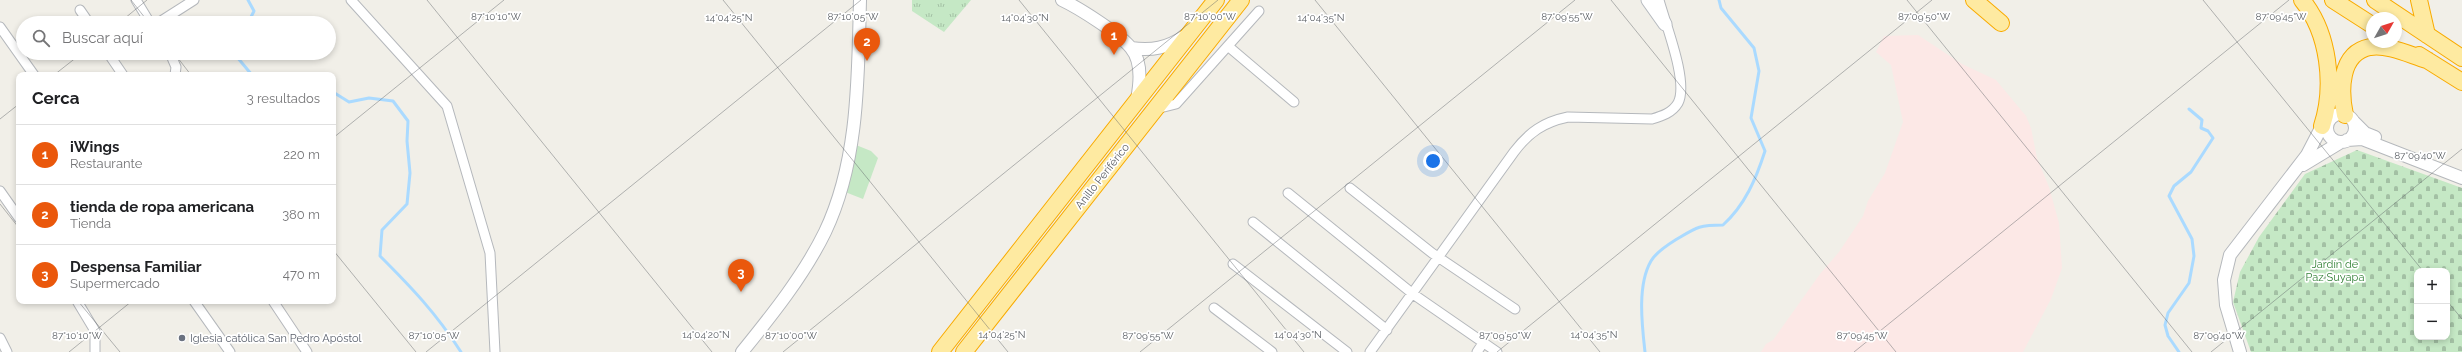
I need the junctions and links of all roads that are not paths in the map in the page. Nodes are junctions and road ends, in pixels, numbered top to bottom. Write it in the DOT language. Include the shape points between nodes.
graph roads {
  1 [pos="136,0"];
  2 [pos="194,0"];
  3 [pos="351,0"];
  4 [pos="860,0"];
  5 [pos="1062,0"];
  6 [pos="1216,0"];
  7 [pos="1241,0"];
  8 [pos="1648,0"];
  9 [pos="1659,0"];
  10 [pos="1974,0"];
  11 [pos="2302,0"];
  12 [pos="2333,0"];
  13 [pos="2375,0"];
  14 [pos="2419,0"];
  15 [pos="80,10"];
  16 [pos="1259,11"];
  17 [pos="84,16"];
  18 [pos="146,16"];
  19 [pos="169,16"];
  20 [pos="2366,21"];
  21 [pos="2001,23"];
  22 [pos="1196,24"];
  23 [pos="1665,24"];
  24 [pos="0,27"];
  25 [pos="2427,35"];
  26 [pos="2402,44"];
  27 [pos="1229,47"];
  28 [pos="1131,48"];
  29 [pos="16,50"];
  30 [pos="2462,58"];
  31 [pos="23,60"];
  32 [pos="114,60"];
  33 [pos="173,60"];
  34 [pos="2427,60"];
  35 [pos="32,72"];
  36 [pos="121,72"];
  37 [pos="175,72"];
  38 [pos="2462,82"];
  39 [pos="1137,100"];
  40 [pos="1294,102"];
  41 [pos="1155,109"];
  42 [pos="2349,119"];
  43 [pos="2323,127"];
  44 [pos="2344,141"];
  45 [pos="2328,149"];
  46 [pos="2297,169"];
  47 [pos="2462,172"];
  48 [pos="2462,178"];
  49 [pos="1350,188"];
  50 [pos="0,191"];
  51 [pos="1288,193"];
  52 [pos="16,214"];
  53 [pos="1253,222"];
  54 [pos="1438,258"];
  55 [pos="1233,264"];
  56 [pos="1413,294"];
  57 [pos="79,304"];
  58 [pos="196,304"];
  59 [pos="275,304"];
  60 [pos="1214,308"];
  61 [pos="1515,309"];
  62 [pos="1387,330"];
  63 [pos="0,338"];
  64 [pos="1483,343"];
  65 [pos="6,352"];
  66 [pos="95,352"];
  67 [pos="230,352"];
  68 [pos="307,352"];
  69 [pos="495,352"];
  70 [pos="742,352"];
  71 [pos="940,352"];
  72 [pos="964,352"];
  73 [pos="1272,352"];
  74 [pos="1347,352"];
  75 [pos="1371,352"];
  76 [pos="1477,352"];
  77 [pos="1497,352"];
  78 [pos="2240,352"];
  1 -- 18 [label="street"];
  2 -- 19 [label="street"];
  3 -- 69 [label="street" via="447,106 490,253"];
  4 -- 70 [label="street" via="857,85 851,143 839,190 824,232 804,267"];
  5 -- 28 [label="street" via="1088,15"];
  6 -- 22 [label="highway, Anillo Periférico"];
  7 -- 41 [label="highway, Anillo Periférico"];
  8 -- 23 [label="main road"];
  9 -- 23 [label="street"];
  10 -- 21 [label="highway"];
  11 -- 43 [label="highway" via="2318,26 2325,50 2329,79"];
  12 -- 20 [label="highway"];
  13 -- 25 [label="highway"];
  14 -- 25 [label="highway"];
  15 -- 17 [label="street"];
  16 -- 27 [label="street"];
  22 -- 28 [label="street" via="1186,35 1167,46 1146,50"];
  22 -- 39 [label="highway, Anillo Periférico"];
  23 -- 54 [label="street" via="1681,84 1678,103 1663,116 1652,119 1568,117 1538,128 1514,152"];
  24 -- 29 [label="street"];
  25 -- 30 [label="highway"];
  26 -- 34 [label="highway"];
  27 -- 40 [label="street"];
  27 -- 41 [label="street" via="1176,104"];
  28 -- 39 [label="street" via="1139,73"];
  31 -- 35 [label="street"];
  32 -- 36 [label="street"];
  33 -- 37 [label="street"];
  34 -- 38 [label="highway"];
  34 -- 42 [label="highway" via="2387,48 2371,47 2362,50 2349,63 2341,85"];
  39 -- 71 [label="highway, Anillo Periférico"];
  41 -- 72 [label="highway, Anillo Periférico"];
  42 -- 43 [label="street" via="2336,115"];
  42 -- 44 [label="street" via="2354,133"];
  42 -- 47 [label="street" via="2364,133"];
  43 -- 44 [label="street" via="2335,140"];
  43 -- 45 [label="street" via="2320,144"];
  43 -- 46 [label="street"];
  44 -- 45 [label="street"];
  44 -- 48 [label="street" via="2362,139"];
  45 -- 46 [label="street"];
  46 -- 78 [label="street" via="2230,255 2224,280 2226,305"];
  49 -- 54 [label="street"];
  50 -- 52 [label="street"];
  51 -- 56 [label="street"];
  53 -- 62 [label="street"];
  54 -- 56 [label="street"];
  54 -- 61 [label="street"];
  55 -- 74 [label="street"];
  56 -- 62 [label="street"];
  56 -- 64 [label="street"];
  57 -- 66 [label="street" via="95,331"];
  58 -- 67 [label="street"];
  59 -- 68 [label="street"];
  60 -- 73 [label="street"];
  62 -- 75 [label="street"];
  63 -- 65 [label="street"];
  64 -- 76 [label="street"];
  64 -- 77 [label="street"];
}
